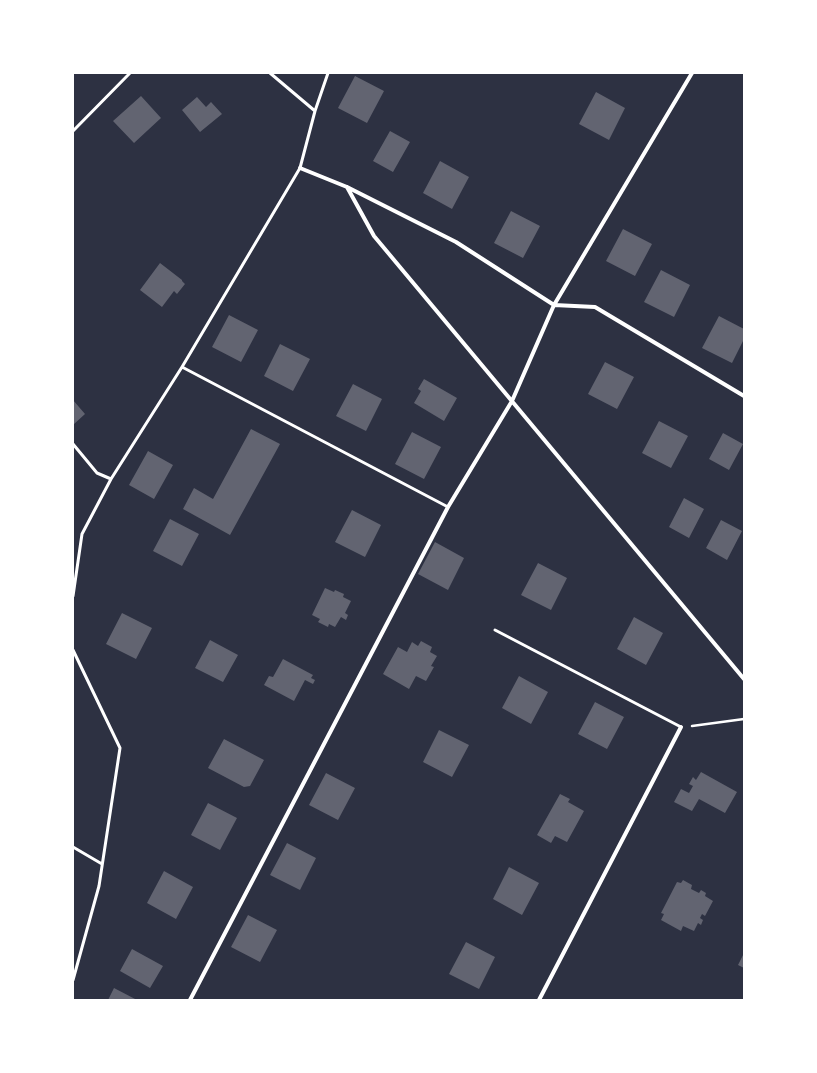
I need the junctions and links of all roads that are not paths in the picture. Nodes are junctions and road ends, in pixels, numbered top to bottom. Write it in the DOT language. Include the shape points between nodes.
graph roads {
  1 [pos="130,73"];
  2 [pos="270,73"];
  3 [pos="328,73"];
  4 [pos="692,73"];
  5 [pos="315,111"];
  6 [pos="73,132"];
  7 [pos="300,168"];
  8 [pos="347,187"];
  9 [pos="554,305"];
  10 [pos="182,367"];
  11 [pos="744,396"];
  12 [pos="512,401"];
  13 [pos="73,444"];
  14 [pos="111,479"];
  15 [pos="448,507"];
  16 [pos="73,596"];
  17 [pos="494,630"];
  18 [pos="73,650"];
  19 [pos="75,658"];
  20 [pos="744,679"];
  21 [pos="681,727"];
  22 [pos="73,847"];
  23 [pos="102,864"];
  24 [pos="73,980"];
  25 [pos="190,1000"];
  26 [pos="539,1000"];
  1 -- 6 [label="lane"];
  2 -- 5 [label="lane"];
  3 -- 5 [label="lane"];
  4 -- 9 [label="street"];
  5 -- 7 [label="lane"];
  7 -- 8 [label="street"];
  7 -- 10 [label="lane"];
  8 -- 9 [label="street" via="456,242"];
  8 -- 12 [label="street" via="374,236"];
  9 -- 11 [label="street" via="595,307"];
  9 -- 12 [label="street"];
  10 -- 14 [label="lane"];
  10 -- 15 [label="lane"];
  12 -- 15 [label="street"];
  12 -- 20 [label="street"];
  13 -- 14 [label="lane" via="97,473"];
  14 -- 16 [label="lane" via="82,534"];
  15 -- 25 [label="street"];
  17 -- 21 [label="lane"];
  18 -- 19 [label="lane"];
  19 -- 23 [label="lane" via="120,748"];
  21 -- 26 [label="street"];
  22 -- 23 [label="lane"];
  23 -- 24 [label="lane" via="100,886"];
}
